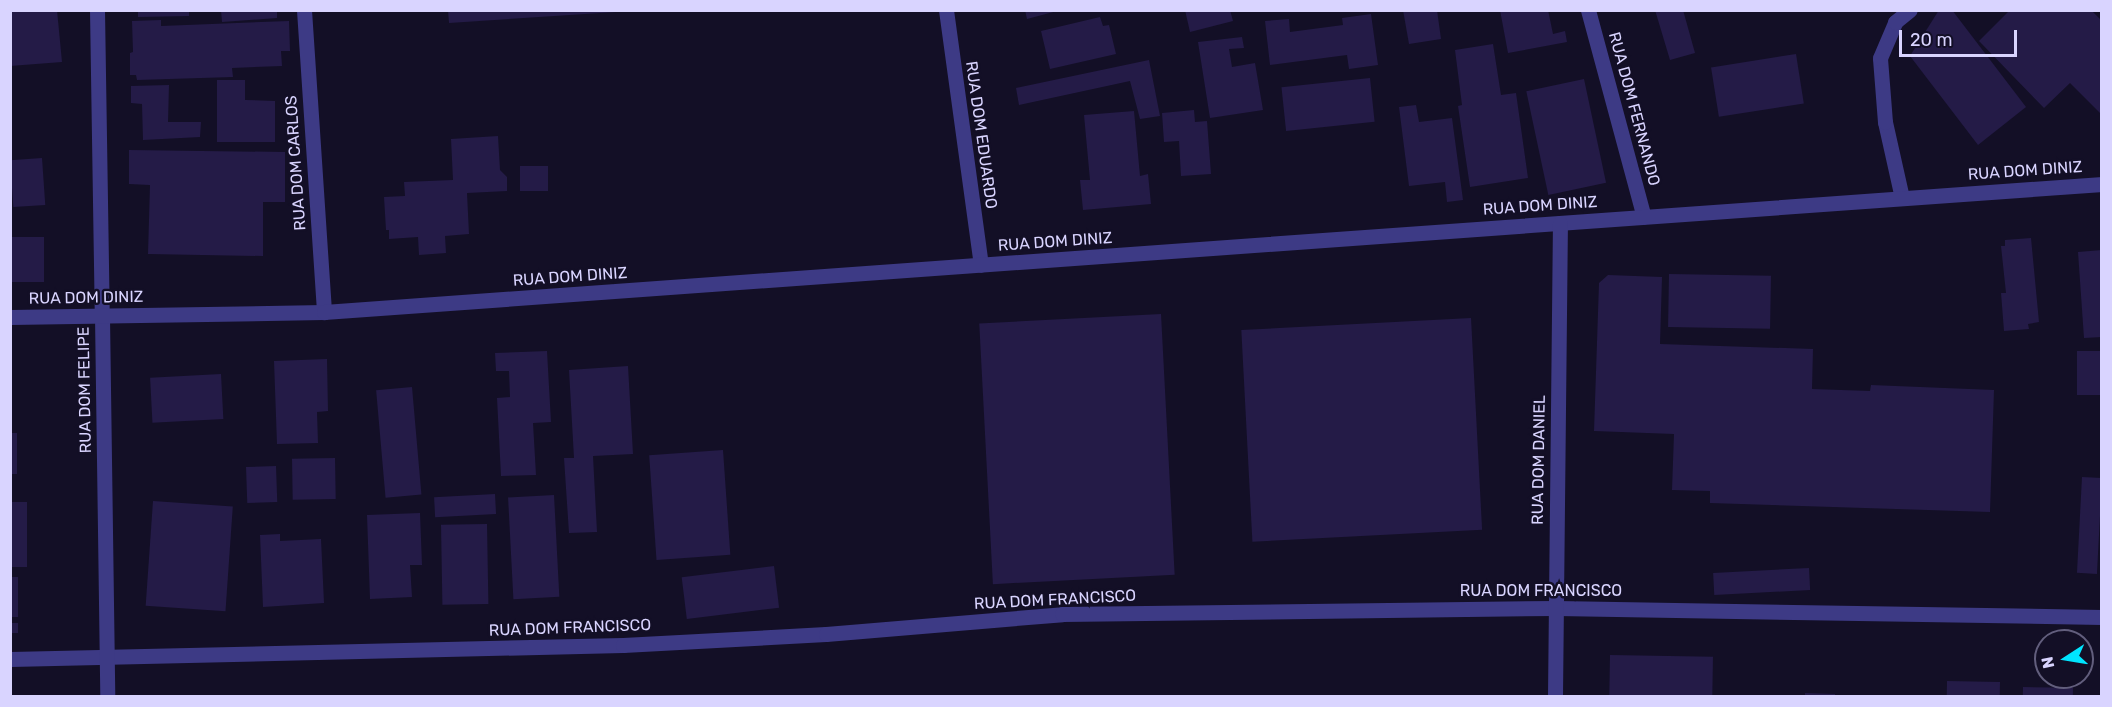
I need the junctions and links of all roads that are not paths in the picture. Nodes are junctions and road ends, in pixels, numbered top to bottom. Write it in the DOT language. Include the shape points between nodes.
graph roads {
  1 [pos="97,10"];
  2 [pos="304,10"];
  3 [pos="945,10"];
  4 [pos="1588,10"];
  5 [pos="1910,10"];
  6 [pos="2102,184"];
  7 [pos="1902,198"];
  8 [pos="1644,217"];
  9 [pos="1560,223"];
  10 [pos="981,265"];
  11 [pos="324,312"];
  12 [pos="102,316"];
  13 [pos="10,317"];
  14 [pos="1556,608"];
  15 [pos="2102,617"];
  16 [pos="106,656"];
  17 [pos="10,659"];
  18 [pos="107,696"];
  19 [pos="1555,696"];
  1 -- 12 [label="street, RUA DOM FELIPE"];
  2 -- 11 [label="street, RUA DOM CARLOS"];
  3 -- 10 [label="street, RUA DOM EDUARDO"];
  4 -- 8 [label="street, RUA DOM FERNANDO"];
  5 -- 7 [label="street" via="1895,22 1880,58 1885,122"];
  6 -- 7 [label="street, RUA DOM DINIZ"];
  7 -- 8 [label="street, RUA DOM DINIZ"];
  8 -- 9 [label="street, RUA DOM DINIZ"];
  9 -- 10 [label="street, RUA DOM DINIZ"];
  9 -- 14 [label="street, RUA DOM DANIEL"];
  10 -- 11 [label="street, RUA DOM DINIZ"];
  11 -- 12 [label="street, RUA DOM DINIZ"];
  12 -- 13 [label="street, RUA DOM DINIZ"];
  12 -- 16 [label="street, RUA DOM FELIPE"];
  14 -- 15 [label="street, RUA DOM FRANCISCO"];
  14 -- 16 [label="street, RUA DOM FRANCISCO" via="1062,614 826,634 623,645"];
  14 -- 19 [label="street, RUA DOM DANIEL"];
  16 -- 17 [label="street, RUA DOM FRANCISCO"];
  16 -- 18 [label="street, RUA DOM FELIPE"];
}
